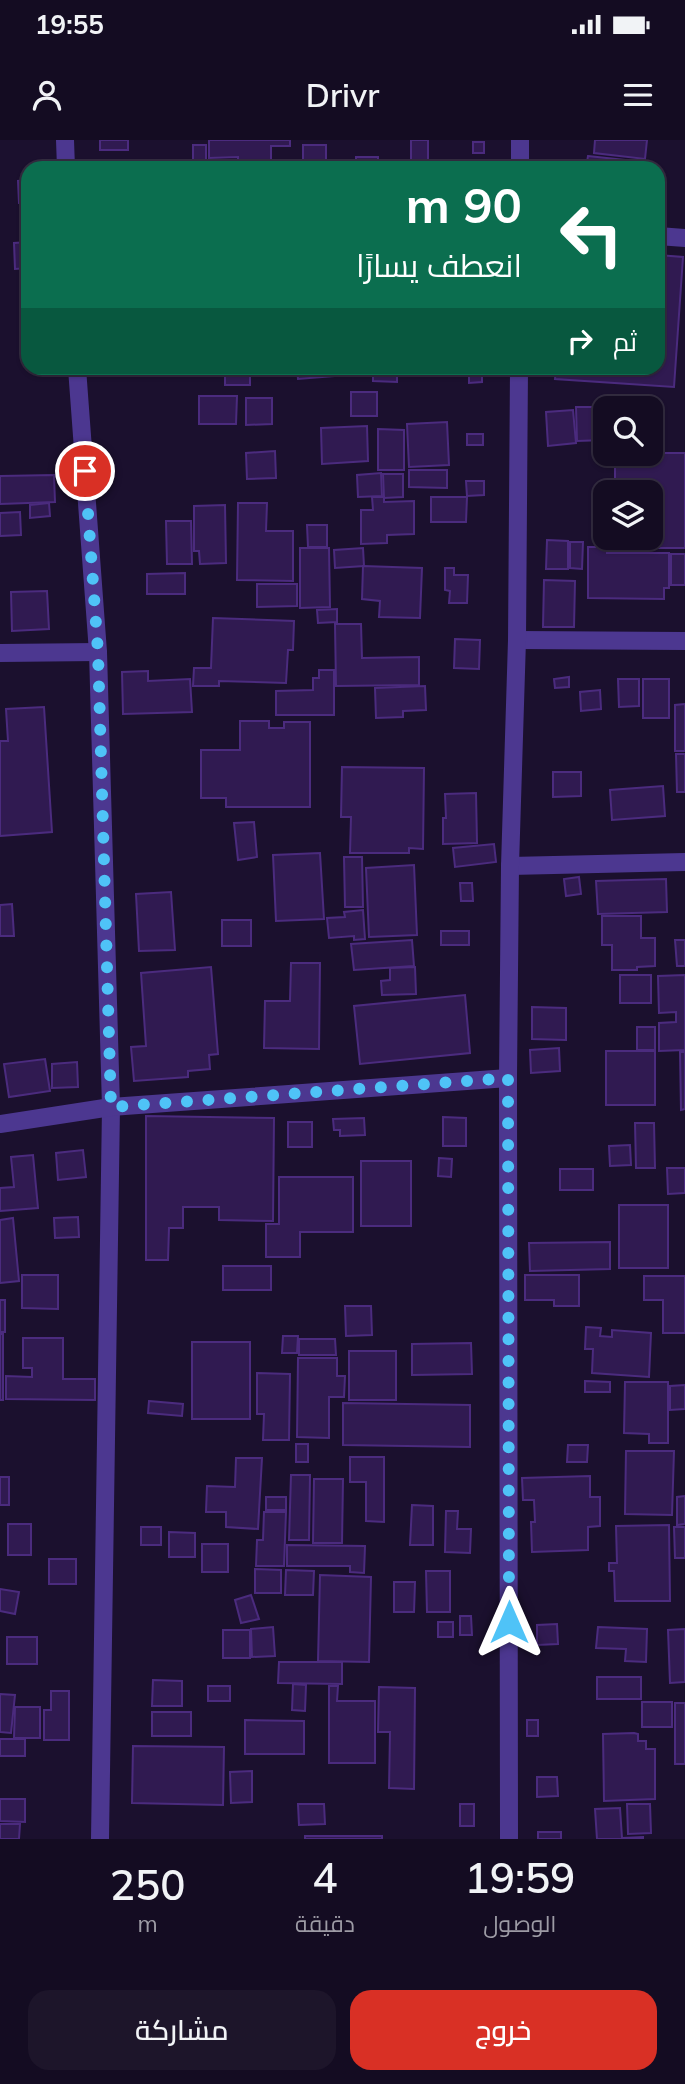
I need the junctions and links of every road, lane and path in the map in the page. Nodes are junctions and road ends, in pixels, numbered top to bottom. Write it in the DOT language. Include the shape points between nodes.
graph roads {
  1 [pos="65,140"];
  2 [pos="520,140"];
  3 [pos="66,161"];
  4 [pos="520,161"];
  5 [pos="665,237"];
  6 [pos="685,238"];
  7 [pos="78,375"];
  8 [pos="519,375"];
  9 [pos="517,640"];
  10 [pos="685,641"];
  11 [pos="98,652"];
  12 [pos="0,653"];
  13 [pos="685,862"];
  14 [pos="510,866"];
  15 [pos="508,1078"];
  16 [pos="111,1107"];
  17 [pos="0,1124"];
  18 [pos="100,1839"];
  19 [pos="509,1839"];
  1 -- 3 [label="street"];
  2 -- 4 [label="street"];
  5 -- 6 [label="street"];
  7 -- 11 [label="street"];
  8 -- 9 [label="street"];
  9 -- 10 [label="street"];
  9 -- 14 [label="street"];
  11 -- 12 [label="street"];
  11 -- 16 [label="street"];
  13 -- 14 [label="street"];
  14 -- 15 [label="street"];
  15 -- 16 [label="street"];
  15 -- 19 [label="street"];
  16 -- 17 [label="street"];
  16 -- 18 [label="street"];
}
